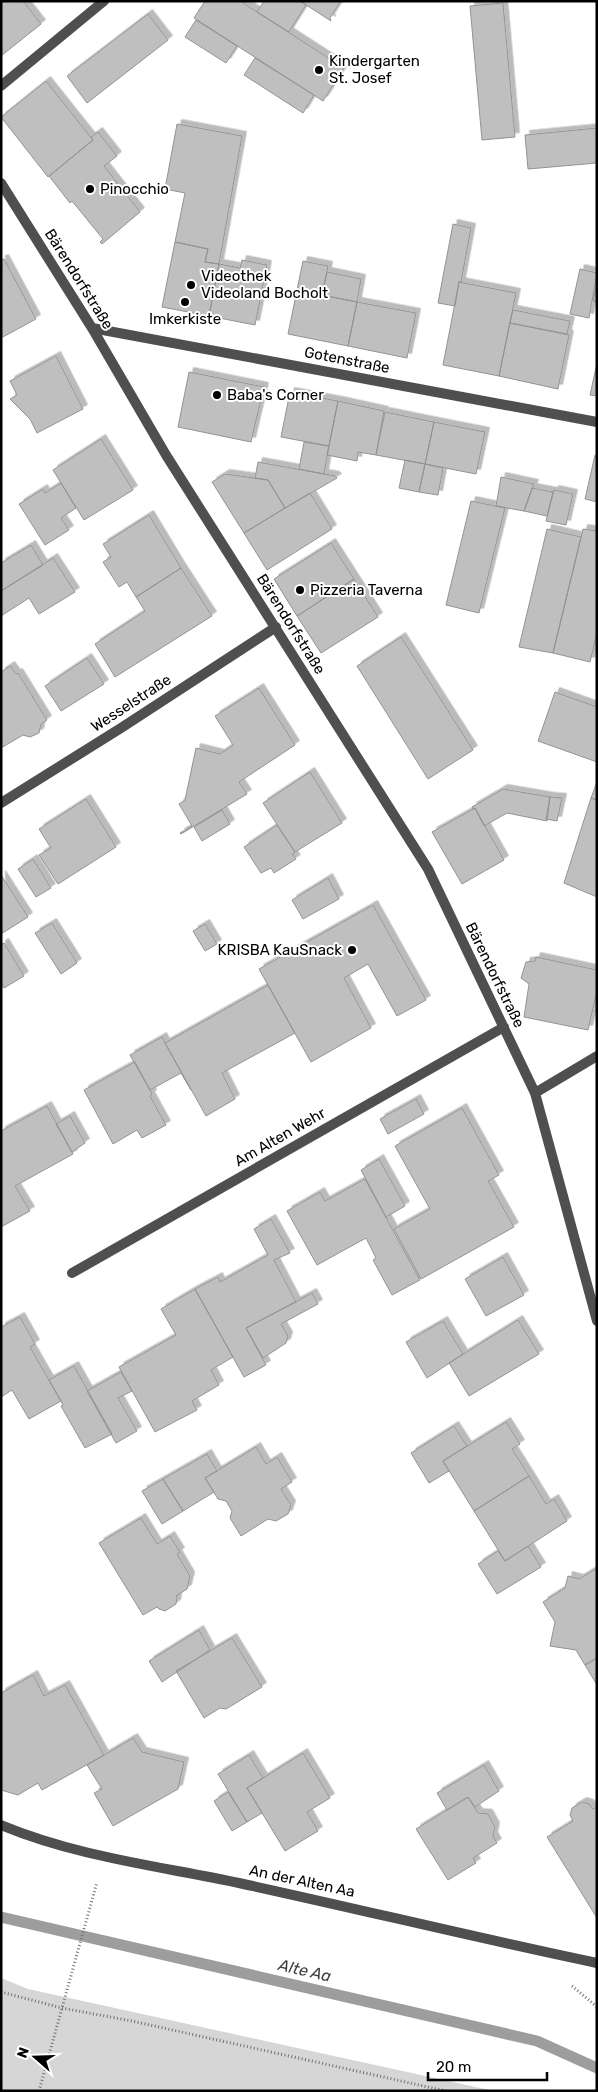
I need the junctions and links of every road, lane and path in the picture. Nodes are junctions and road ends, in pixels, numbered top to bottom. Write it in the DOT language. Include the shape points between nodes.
graph roads {
  1 [pos="104,1"];
  2 [pos="1,86"];
  3 [pos="1,183"];
  4 [pos="92,328"];
  5 [pos="597,422"];
  6 [pos="276,627"];
  7 [pos="1,803"];
  8 [pos="504,1028"];
  9 [pos="597,1056"];
  10 [pos="535,1093"];
  11 [pos="72,1273"];
  12 [pos="597,1321"];
  13 [pos="1,1825"];
  14 [pos="94,1894"];
  15 [pos="597,1963"];
  16 [pos="1,1992"];
  17 [pos="62,2008"];
  18 [pos="39,2091"];
  19 [pos="446,2091"];
  1 -- 2 [label="street"];
  3 -- 4 [label="street, Bärendorfstraße"];
  4 -- 5 [label="street, Gotenstraße"];
  4 -- 6 [label="street, Bärendorfstraße" via="166,455"];
  6 -- 7 [label="street, Wesselstraße"];
  6 -- 8 [label="street, Bärendorfstraße" via="428,869"];
  8 -- 10 [label="street, Bärendorfstraße"];
  8 -- 11 [label="street, Am Alten Wehr"];
  9 -- 10 [label="street"];
  10 -- 12 [label="street, Bärendorfstraße"];
  13 -- 15 [label="street, An der Alten Aa" via="34,1839 104,1857 246,1884"];
  14 -- 17 [label="path"];
  16 -- 17 [label="path"];
  17 -- 18 [label="path"];
  17 -- 19 [label="path"];
}
